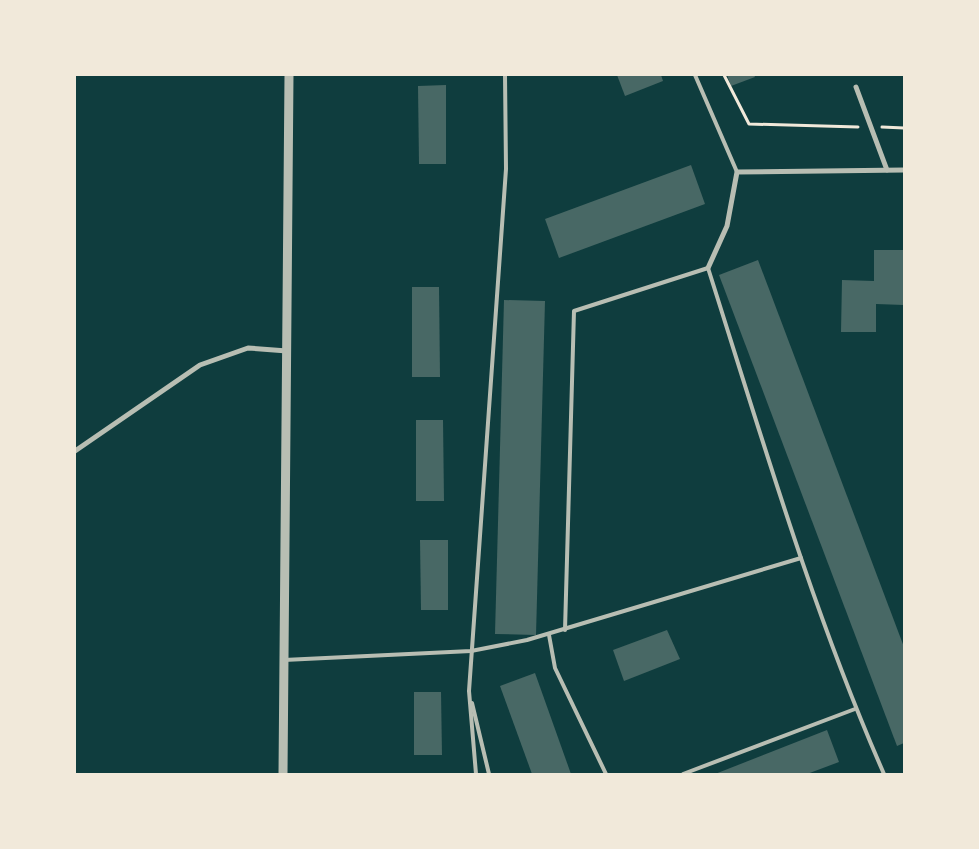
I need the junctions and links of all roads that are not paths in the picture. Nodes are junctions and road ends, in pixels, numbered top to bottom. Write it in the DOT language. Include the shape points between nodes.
graph roads {
  1 [pos="289,75"];
  2 [pos="504,75"];
  3 [pos="695,75"];
  4 [pos="856,87"];
  5 [pos="886,170"];
  6 [pos="904,170"];
  7 [pos="737,172"];
  8 [pos="708,268"];
  9 [pos="287,352"];
  10 [pos="75,452"];
  11 [pos="801,558"];
  12 [pos="565,630"];
  13 [pos="549,635"];
  14 [pos="471,651"];
  15 [pos="284,660"];
  16 [pos="469,691"];
  17 [pos="855,709"];
  18 [pos="283,774"];
  19 [pos="476,774"];
  20 [pos="489,774"];
  21 [pos="606,774"];
  22 [pos="683,774"];
  23 [pos="884,774"];
  1 -- 9 [label="street"];
  2 -- 14 [label="lane" via="506,168"];
  3 -- 7 [label="lane"];
  4 -- 5 [label="street"];
  5 -- 6 [label="street"];
  5 -- 7 [label="street"];
  7 -- 8 [label="street" via="727,226"];
  8 -- 11 [label="lane"];
  8 -- 12 [label="lane" via="574,312"];
  9 -- 10 [label="street" via="248,348 200,365"];
  9 -- 15 [label="street"];
  11 -- 12 [label="lane"];
  11 -- 17 [label="lane"];
  12 -- 13 [label="lane"];
  13 -- 14 [label="lane"];
  13 -- 21 [label="lane" via="555,668"];
  14 -- 15 [label="lane"];
  14 -- 16 [label="lane"];
  15 -- 18 [label="street"];
  16 -- 19 [label="lane"];
  16 -- 20 [label="lane"];
  17 -- 22 [label="lane"];
  17 -- 23 [label="lane"];
}
